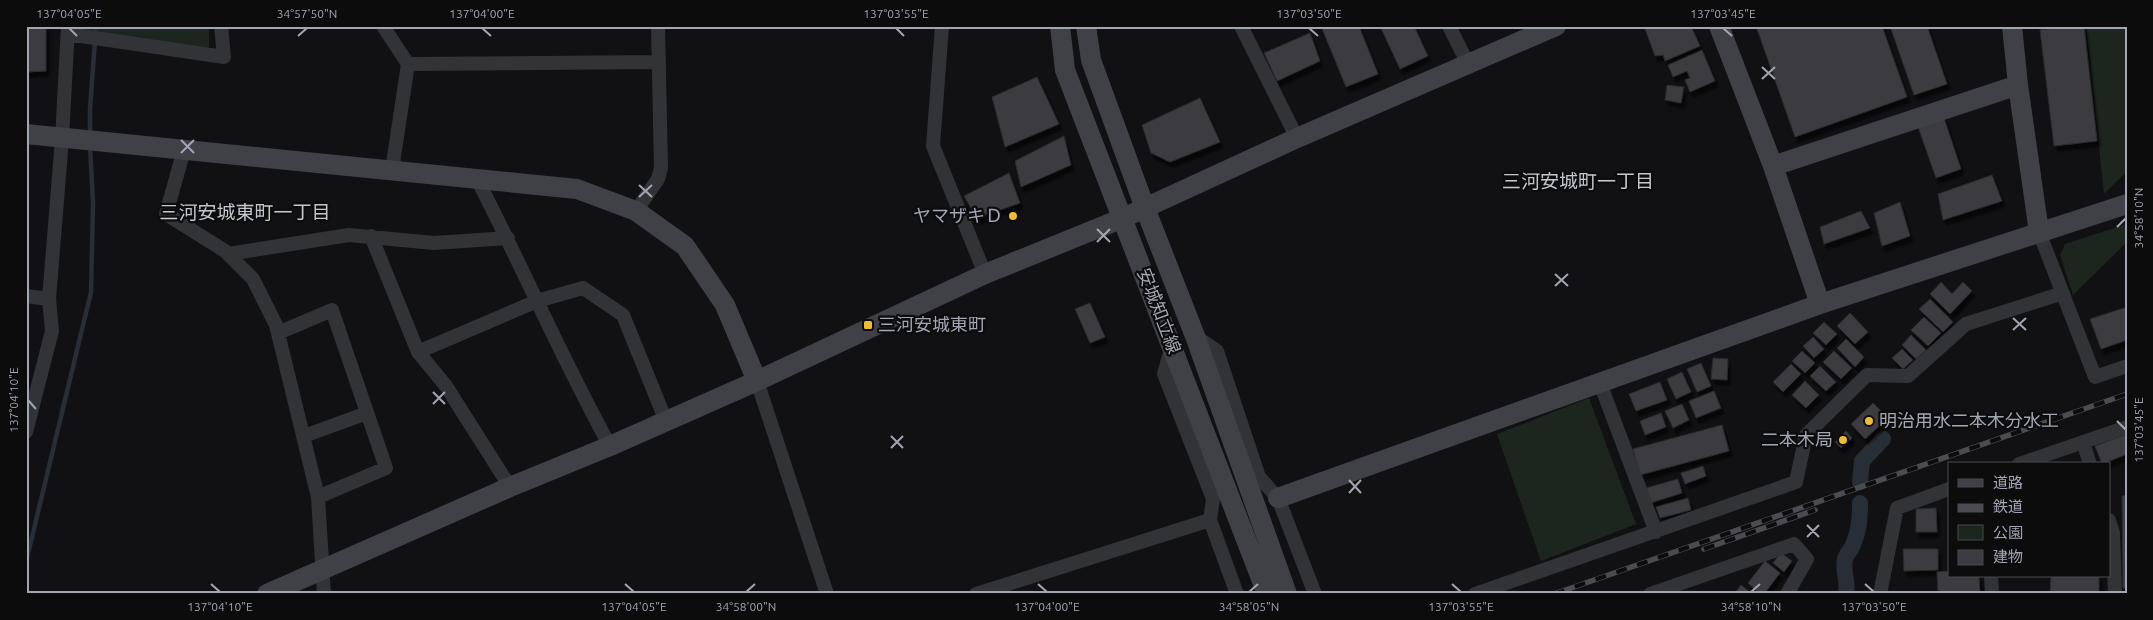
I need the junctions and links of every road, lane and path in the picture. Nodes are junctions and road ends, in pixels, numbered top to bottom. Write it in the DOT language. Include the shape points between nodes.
graph roads {
  1 [pos="221,26"];
  2 [pos="383,26"];
  3 [pos="658,26"];
  4 [pos="942,26"];
  5 [pos="1060,26"];
  6 [pos="1086,26"];
  7 [pos="1240,26"];
  8 [pos="1449,26"];
  9 [pos="1556,26"];
  10 [pos="1719,26"];
  11 [pos="2012,26"];
  12 [pos="68,30"];
  13 [pos="659,62"];
  14 [pos="408,64"];
  15 [pos="1468,64"];
  16 [pos="2018,85"];
  17 [pos="26,134"];
  18 [pos="1297,138"];
  19 [pos="62,139"];
  20 [pos="184,150"];
  21 [pos="1773,166"];
  22 [pos="392,170"];
  23 [pos="477,179"];
  24 [pos="2127,204"];
  25 [pos="1145,208"];
  26 [pos="636,211"];
  27 [pos="1123,218"];
  28 [pos="2039,232"];
  29 [pos="371,236"];
  30 [pos="508,238"];
  31 [pos="228,254"];
  32 [pos="985,274"];
  33 [pos="2063,293"];
  34 [pos="26,296"];
  35 [pos="49,299"];
  36 [pos="537,301"];
  37 [pos="1820,304"];
  38 [pos="278,333"];
  39 [pos="1195,336"];
  40 [pos="1172,345"];
  41 [pos="418,352"];
  42 [pos="2127,366"];
  43 [pos="757,381"];
  44 [pos="1600,383"];
  45 [pos="367,413"];
  46 [pos="666,421"];
  47 [pos="2127,427"];
  48 [pos="26,432"];
  49 [pos="304,436"];
  50 [pos="2083,442"];
  51 [pos="610,446"];
  52 [pos="2025,462"];
  53 [pos="2089,462"];
  54 [pos="510,487"];
  55 [pos="1948,488"];
  56 [pos="318,497"];
  57 [pos="1278,498"];
  58 [pos="1210,520"];
  59 [pos="2110,522"];
  60 [pos="1656,532"];
  61 [pos="322,568"];
  62 [pos="1991,578"];
  63 [pos="267,594"];
  64 [pos="324,594"];
  65 [pos="827,594"];
  66 [pos="976,594"];
  67 [pos="1237,594"];
  68 [pos="1267,594"];
  69 [pos="1287,594"];
  70 [pos="1315,594"];
  71 [pos="1475,594"];
  72 [pos="1650,594"];
  73 [pos="1787,594"];
  74 [pos="1880,594"];
  75 [pos="1992,594"];
  76 [pos="2115,594"];
  1 -- 12 [label="street" via="224,57"];
  2 -- 14 [label="street"];
  3 -- 13 [label="street"];
  4 -- 32 [label="street" via="933,146"];
  5 -- 27 [label="street, 安城知立線" via="1065,70"];
  6 -- 25 [label="street, 安城知立線" via="1091,60"];
  7 -- 18 [label="street"];
  8 -- 15 [label="street"];
  9 -- 15 [label="street"];
  10 -- 21 [label="street"];
  11 -- 16 [label="street"];
  12 -- 19 [label="street"];
  13 -- 14 [label="street"];
  13 -- 26 [label="street" via="662,168"];
  14 -- 22 [label="street"];
  15 -- 18 [label="street"];
  16 -- 21 [label="street"];
  16 -- 28 [label="street"];
  17 -- 19 [label="street"];
  18 -- 25 [label="street"];
  19 -- 20 [label="street"];
  19 -- 35 [label="street"];
  20 -- 22 [label="street"];
  20 -- 31 [label="street" via="166,214"];
  21 -- 37 [label="street"];
  22 -- 23 [label="street"];
  23 -- 26 [label="street" via="577,189"];
  23 -- 30 [label="street"];
  24 -- 28 [label="street"];
  25 -- 27 [label="street"];
  25 -- 39 [label="street, 安城知立線"];
  26 -- 43 [label="street" via="685,246 725,305"];
  27 -- 32 [label="street"];
  27 -- 40 [label="street, 安城知立線"];
  28 -- 33 [label="street"];
  28 -- 37 [label="street"];
  29 -- 30 [label="street" via="434,243"];
  29 -- 31 [label="street" via="350,235"];
  29 -- 41 [label="street"];
  30 -- 36 [label="street"];
  31 -- 38 [label="street" via="253,279"];
  32 -- 43 [label="street"];
  33 -- 42 [label="street" via="2096,377"];
  33 -- 60 [label="street" via="1966,324 1908,376 1867,375 1806,435 1796,482"];
  34 -- 35 [label="street"];
  35 -- 48 [label="street" via="52,331"];
  36 -- 41 [label="street"];
  36 -- 46 [label="street" via="583,288 623,315"];
  36 -- 51 [label="street" via="580,392"];
  37 -- 44 [label="street"];
  38 -- 45 [label="street" via="332,310"];
  38 -- 49 [label="street"];
  39 -- 57 [label="street" via="1217,351 1259,477"];
  39 -- 69 [label="street, 安城知立線"];
  40 -- 58 [label="street" via="1164,374 1213,499"];
  40 -- 68 [label="street, 安城知立線"];
  41 -- 54 [label="street" via="446,386"];
  43 -- 46 [label="street"];
  43 -- 65 [label="street"];
  44 -- 57 [label="street"];
  44 -- 60 [label="street"];
  45 -- 49 [label="street"];
  45 -- 56 [label="street" via="386,468"];
  46 -- 51 [label="street"];
  47 -- 50 [label="street"];
  49 -- 56 [label="street"];
  50 -- 52 [label="street"];
  50 -- 53 [label="street"];
  51 -- 54 [label="street"];
  54 -- 61 [label="street"];
  55 -- 74 [label="street" via="1896,508"];
  56 -- 61 [label="street"];
  57 -- 70 [label="street"];
  58 -- 66 [label="street"];
  58 -- 67 [label="street"];
  59 -- 76 [label="street" via="2114,532"];
  60 -- 71 [label="street"];
  61 -- 63 [label="street"];
  61 -- 64 [label="street"];
  62 -- 75 [label="street"];
  72 -- 73 [label="street" via="1794,544 1807,558"];
}
